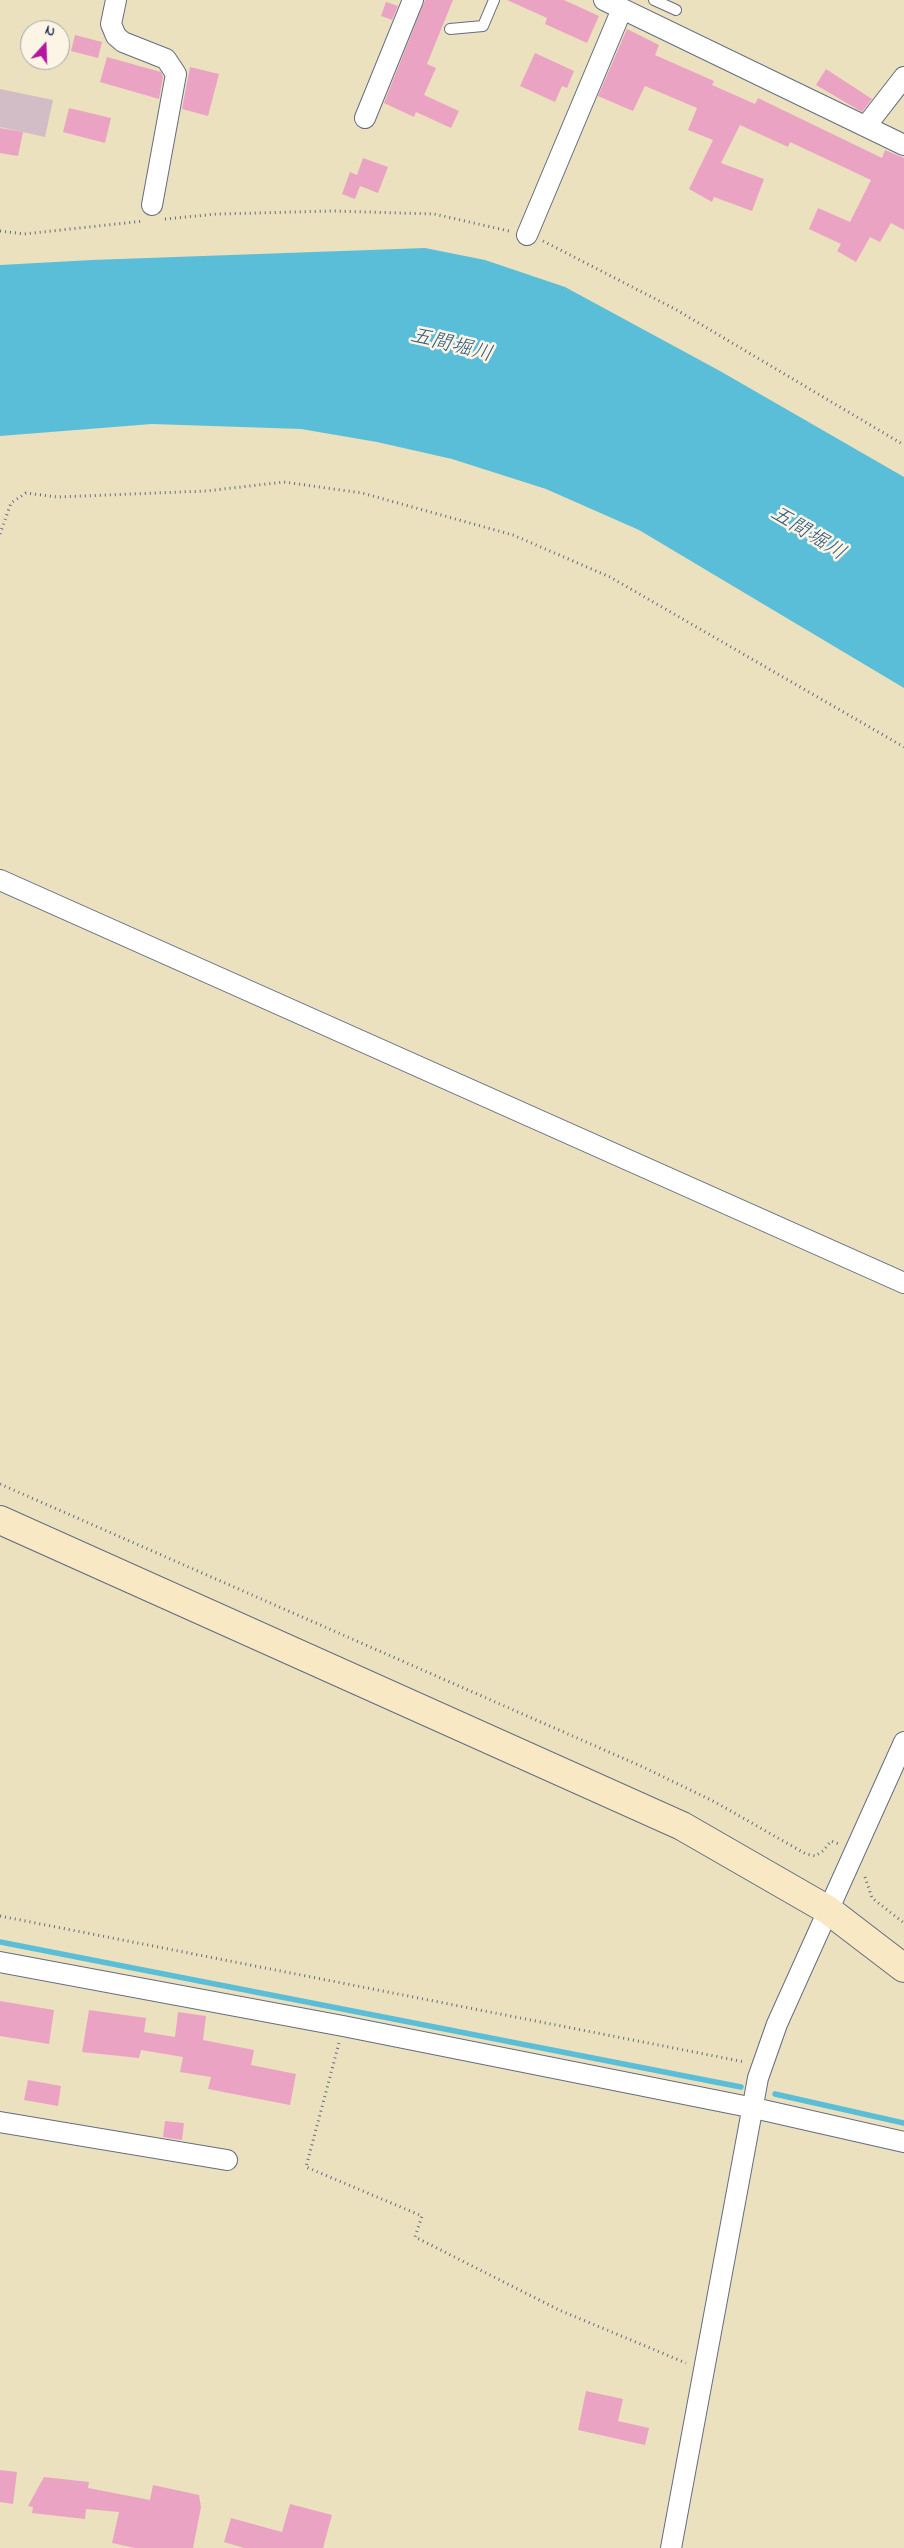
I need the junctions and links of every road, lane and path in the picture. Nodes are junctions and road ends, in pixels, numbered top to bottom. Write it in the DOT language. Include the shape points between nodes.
graph roads {
  1 [pos="116,0"];
  2 [pos="413,0"];
  3 [pos="494,0"];
  4 [pos="654,0"];
  5 [pos="613,4"];
  6 [pos="676,10"];
  7 [pos="450,29"];
  8 [pos="904,77"];
  9 [pos="365,118"];
  10 [pos="866,126"];
  11 [pos="904,145"];
  12 [pos="156,215"];
  13 [pos="0,231"];
  14 [pos="527,235"];
  15 [pos="904,445"];
  16 [pos="0,534"];
  17 [pos="904,747"];
  18 [pos="0,880"];
  19 [pos="904,1283"];
  20 [pos="0,1484"];
  21 [pos="0,1520"];
  22 [pos="904,1742"];
  23 [pos="855,1849"];
  24 [pos="864,1875"];
  25 [pos="828,1910"];
  26 [pos="0,1916"];
  27 [pos="904,1922"];
  28 [pos="0,1962"];
  29 [pos="904,1968"];
  30 [pos="343,2026"];
  31 [pos="763,2065"];
  32 [pos="754,2108"];
  33 [pos="0,2122"];
  34 [pos="904,2142"];
  35 [pos="227,2160"];
  36 [pos="704,2370"];
  37 [pos="671,2548"];
  1 -- 12 [label="street" via="111,24 116,36 166,58 176,74"];
  2 -- 9 [label="street"];
  3 -- 7 [label="lane" via="483,26"];
  4 -- 6 [label="lane"];
  5 -- 10 [label="street"];
  5 -- 14 [label="street"];
  8 -- 10 [label="street"];
  10 -- 11 [label="street"];
  12 -- 13 [label="path" via="24,234"];
  12 -- 14 [label="path" via="332,211 434,214"];
  14 -- 15 [label="path" via="674,309"];
  16 -- 17 [label="path" via="11,503 26,493 67,497 206,491 284,482 362,493 513,535 610,577"];
  18 -- 19 [label="street"];
  20 -- 23 [label="path" via="643,1767 716,1802 806,1854 815,1856 823,1852 831,1841"];
  21 -- 25 [label="street" via="682,1826"];
  22 -- 23 [label="street"];
  23 -- 25 [label="street"];
  24 -- 27 [label="path" via="872,1898"];
  25 -- 29 [label="street"];
  25 -- 31 [label="street" via="777,2024"];
  26 -- 31 [label="path"];
  28 -- 30 [label="street"];
  30 -- 32 [label="street"];
  30 -- 36 [label="path" via="306,2167 422,2216 415,2237 559,2310"];
  31 -- 32 [label="street"];
  32 -- 34 [label="street"];
  32 -- 36 [label="street"];
  33 -- 35 [label="street"];
  36 -- 37 [label="street"];
}
